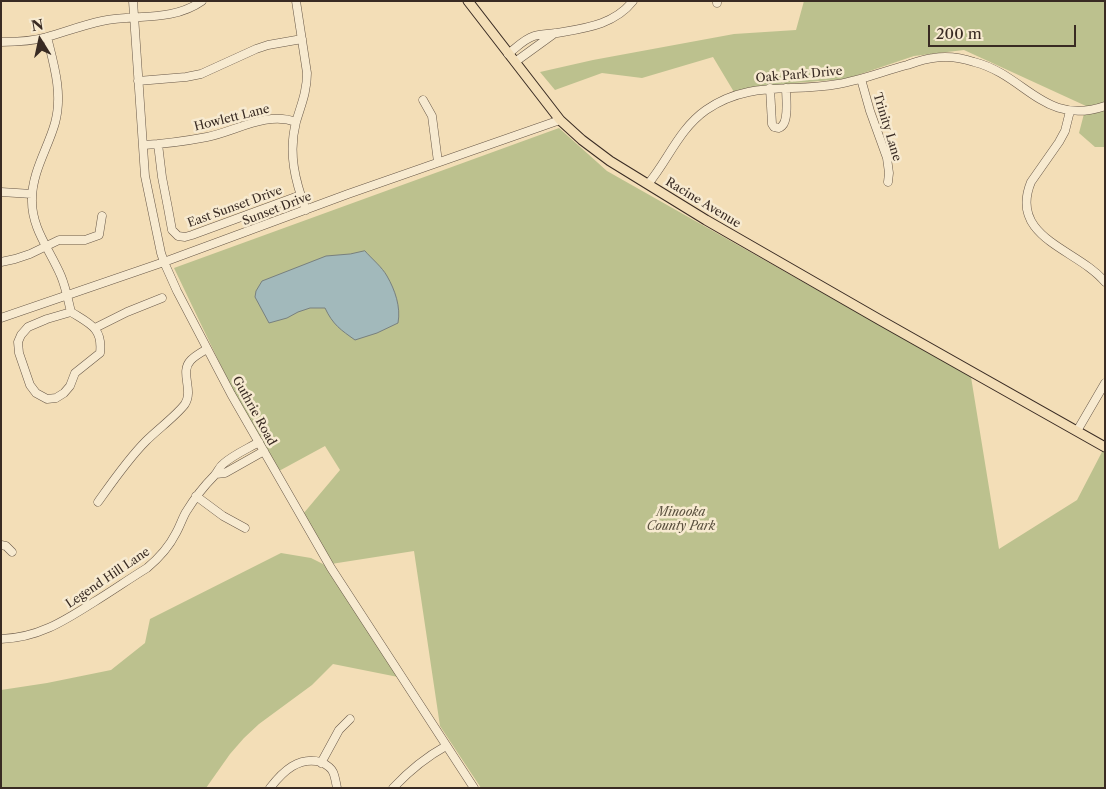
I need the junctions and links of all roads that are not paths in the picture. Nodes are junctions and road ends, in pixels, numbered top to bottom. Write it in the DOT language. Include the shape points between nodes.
graph roads {
  1 [pos="133,1"];
  2 [pos="202,1"];
  3 [pos="296,1"];
  4 [pos="468,1"];
  5 [pos="633,1"];
  6 [pos="134,18"];
  7 [pos="555,33"];
  8 [pos="47,37"];
  9 [pos="302,39"];
  10 [pos="1,42"];
  11 [pos="508,54"];
  12 [pos="515,62"];
  13 [pos="860,79"];
  14 [pos="138,81"];
  15 [pos="770,88"];
  16 [pos="786,88"];
  17 [pos="423,100"];
  18 [pos="1105,106"];
  19 [pos="1070,111"];
  20 [pos="560,120"];
  21 [pos="296,122"];
  22 [pos="158,144"];
  23 [pos="142,145"];
  24 [pos="438,162"];
  25 [pos="888,182"];
  26 [pos="648,184"];
  27 [pos="1,192"];
  28 [pos="32,194"];
  29 [pos="301,195"];
  30 [pos="306,210"];
  31 [pos="102,216"];
  32 [pos="46,246"];
  33 [pos="1,262"];
  34 [pos="164,262"];
  35 [pos="1105,282"];
  36 [pos="68,296"];
  37 [pos="162,298"];
  38 [pos="71,312"];
  39 [pos="1,318"];
  40 [pos="95,328"];
  41 [pos="207,349"];
  42 [pos="1105,383"];
  43 [pos="1077,431"];
  44 [pos="259,442"];
  45 [pos="1105,447"];
  46 [pos="264,451"];
  47 [pos="237,455"];
  48 [pos="241,463"];
  49 [pos="216,474"];
  50 [pos="196,496"];
  51 [pos="98,502"];
  52 [pos="245,528"];
  53 [pos="1,545"];
  54 [pos="12,552"];
  55 [pos="1,640"];
  56 [pos="350,719"];
  57 [pos="446,746"];
  58 [pos="321,762"];
  59 [pos="270,788"];
  60 [pos="337,788"];
  61 [pos="393,788"];
  62 [pos="474,788"];
  1 -- 6 [label="street, Guthrie Road"];
  2 -- 6 [label="street" via="176,14"];
  3 -- 9 [label="street"];
  4 -- 11 [label="main road, Racine Avenue"];
  5 -- 7 [label="street" via="623,12 602,24"];
  6 -- 8 [label="street" via="100,21"];
  6 -- 14 [label="street, Guthrie Road"];
  7 -- 11 [label="street" via="532,37"];
  7 -- 12 [label="street"];
  8 -- 10 [label="street"];
  8 -- 28 [label="street" via="58,84 58,104"];
  9 -- 14 [label="street" via="256,48 201,74"];
  9 -- 21 [label="street" via="307,80"];
  11 -- 12 [label="main road, Racine Avenue"];
  12 -- 20 [label="main road, Racine Avenue"];
  13 -- 16 [label="street, Oak Park Drive" via="833,85"];
  13 -- 19 [label="street, Oak Park Drive" via="930,58 962,59 997,70 1048,104"];
  13 -- 25 [label="street, Trinity Lane" via="887,158"];
  14 -- 23 [label="street, Guthrie Road"];
  15 -- 16 [label="street, Oak Park Drive"];
  15 -- 16 [label="street" via="772,124 779,128 786,119"];
  15 -- 26 [label="street, Oak Park Drive" via="727,98 705,111 686,128"];
  17 -- 24 [label="street" via="434,124"];
  18 -- 19 [label="street"];
  19 -- 35 [label="street" via="1059,142 1031,182 1027,209 1030,221 1040,233 1089,266"];
  20 -- 24 [label="street, Sunset Drive"];
  20 -- 26 [label="main road, Racine Avenue" via="610,161"];
  21 -- 22 [label="street, Howlett Lane" via="282,118 265,119 210,136"];
  21 -- 29 [label="street" via="293,167"];
  22 -- 23 [label="street, Howlett Lane"];
  22 -- 29 [label="street, East Sunset Drive" via="172,230 178,236 192,235"];
  23 -- 34 [label="street, Guthrie Road" via="145,176"];
  24 -- 30 [label="street, Sunset Drive"];
  26 -- 43 [label="main road, Racine Avenue"];
  27 -- 28 [label="street"];
  28 -- 32 [label="street" via="33,216"];
  29 -- 30 [label="street"];
  30 -- 34 [label="street, Sunset Drive"];
  31 -- 32 [label="street" via="98,234 91,239 59,240"];
  32 -- 33 [label="street"];
  32 -- 36 [label="street"];
  34 -- 36 [label="street, Sunset Drive"];
  34 -- 41 [label="street, Guthrie Road"];
  36 -- 38 [label="street"];
  36 -- 39 [label="street, Sunset Drive"];
  37 -- 40 [label="street"];
  38 -- 40 [label="street"];
  38 -- 40 [label="street" via="28,326 21,334 19,353 36,393 47,399 64,393 75,373 100,353 101,342"];
  41 -- 44 [label="street, Guthrie Road"];
  41 -- 51 [label="street" via="187,366 189,389 184,405 141,447"];
  42 -- 43 [label="street"];
  43 -- 45 [label="main road, Racine Avenue"];
  44 -- 46 [label="street, Guthrie Road"];
  44 -- 47 [label="street, Legend Hill Lane"];
  46 -- 48 [label="street, Legend Hill Lane"];
  46 -- 57 [label="street, Guthrie Road" via="346,593"];
  47 -- 48 [label="street"];
  47 -- 49 [label="street, Legend Hill Lane" via="222,464"];
  48 -- 49 [label="street, Legend Hill Lane" via="225,473"];
  49 -- 50 [label="street, Legend Hill Lane"];
  50 -- 52 [label="street"];
  50 -- 55 [label="street, Legend Hill Lane" via="168,547 147,568 63,622 42,632"];
  53 -- 54 [label="street"];
  56 -- 58 [label="street" via="339,730"];
  57 -- 61 [label="street" via="408,772"];
  57 -- 62 [label="street, Guthrie Road"];
  58 -- 59 [label="street" via="298,762"];
  58 -- 60 [label="street" via="333,772"];
}
